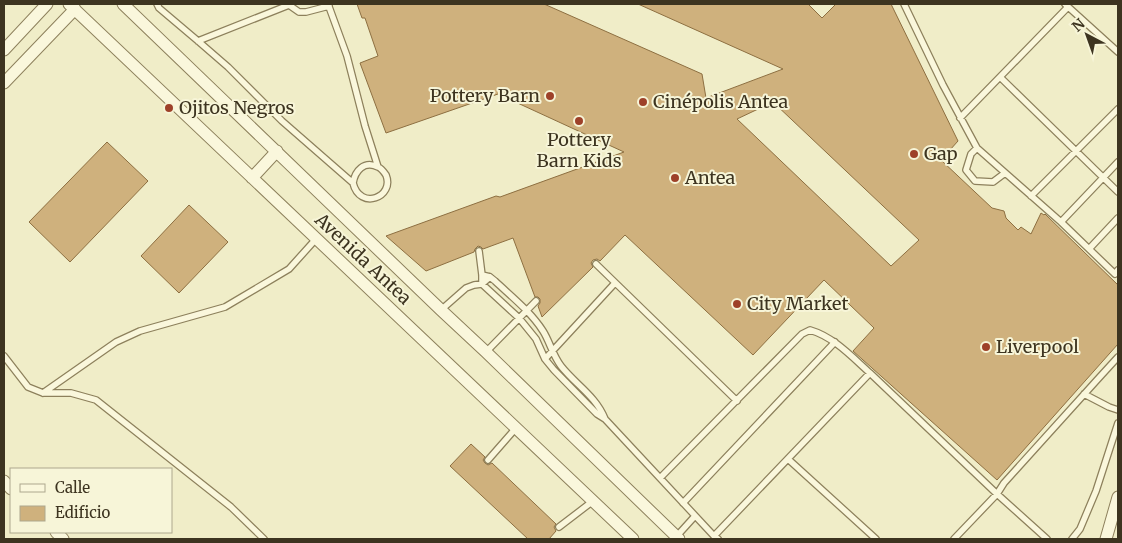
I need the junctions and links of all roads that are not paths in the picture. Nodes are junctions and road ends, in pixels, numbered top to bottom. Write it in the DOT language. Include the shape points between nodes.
graph roads {
  1 [pos="46,4"];
  2 [pos="123,4"];
  3 [pos="157,4"];
  4 [pos="904,4"];
  5 [pos="289,5"];
  6 [pos="328,5"];
  7 [pos="1067,5"];
  8 [pos="72,6"];
  9 [pos="198,41"];
  10 [pos="4,50"];
  11 [pos="1118,52"];
  12 [pos="1000,77"];
  13 [pos="4,83"];
  14 [pos="1118,109"];
  15 [pos="960,118"];
  16 [pos="977,148"];
  17 [pos="277,151"];
  18 [pos="1076,152"];
  19 [pos="1118,162"];
  20 [pos="378,167"];
  21 [pos="1004,173"];
  22 [pos="252,178"];
  23 [pos="1103,178"];
  24 [pos="353,183"];
  25 [pos="1118,192"];
  26 [pos="1031,196"];
  27 [pos="1118,218"];
  28 [pos="1060,222"];
  29 [pos="316,239"];
  30 [pos="1089,249"];
  31 [pos="479,251"];
  32 [pos="596,264"];
  33 [pos="1118,270"];
  34 [pos="482,275"];
  35 [pos="490,277"];
  36 [pos="616,283"];
  37 [pos="482,284"];
  38 [pos="536,301"];
  39 [pos="441,310"];
  40 [pos="527,310"];
  41 [pos="519,318"];
  42 [pos="835,342"];
  43 [pos="552,351"];
  44 [pos="486,352"];
  45 [pos="4,356"];
  46 [pos="1118,357"];
  47 [pos="544,359"];
  48 [pos="870,373"];
  49 [pos="44,393"];
  50 [pos="1084,394"];
  51 [pos="737,401"];
  52 [pos="1118,410"];
  53 [pos="606,418"];
  54 [pos="1118,423"];
  55 [pos="516,428"];
  56 [pos="788,459"];
  57 [pos="488,460"];
  58 [pos="660,477"];
  59 [pos="997,494"];
  60 [pos="1118,497"];
  61 [pos="593,502"];
  62 [pos="683,503"];
  63 [pos="695,516"];
  64 [pos="560,527"];
  65 [pos="678,538"];
  66 [pos="716,538"];
  67 [pos="264,539"];
  68 [pos="633,539"];
  69 [pos="876,539"];
  70 [pos="954,539"];
  71 [pos="1047,539"];
  72 [pos="1072,539"];
  73 [pos="1106,539"];
  1 -- 10 [label="street"];
  2 -- 17 [label="street, Avenida Antea"];
  3 -- 9 [label="lane"];
  4 -- 15 [label="lane"];
  5 -- 6 [label="lane" via="299,12"];
  5 -- 9 [label="lane"];
  6 -- 20 [label="lane" via="347,56"];
  7 -- 11 [label="lane"];
  7 -- 12 [label="lane"];
  8 -- 13 [label="street"];
  8 -- 22 [label="street, Avenida Antea"];
  9 -- 24 [label="lane"];
  12 -- 15 [label="lane"];
  12 -- 18 [label="lane"];
  14 -- 18 [label="lane"];
  15 -- 16 [label="lane"];
  16 -- 21 [label="lane"];
  16 -- 21 [label="lane" via="971,154 966,170 975,181 992,182"];
  17 -- 22 [label="street"];
  17 -- 39 [label="street, Avenida Antea"];
  18 -- 23 [label="lane"];
  18 -- 26 [label="lane"];
  19 -- 23 [label="lane"];
  20 -- 24 [label="lane" via="364,166 354,176"];
  20 -- 24 [label="lane" via="387,178 380,196 366,199 359,196"];
  21 -- 26 [label="lane"];
  22 -- 29 [label="street, Avenida Antea"];
  23 -- 25 [label="lane"];
  23 -- 28 [label="lane"];
  26 -- 28 [label="lane"];
  27 -- 30 [label="lane"];
  28 -- 30 [label="lane"];
  29 -- 49 [label="lane" via="289,269 225,306 140,331 116,342"];
  29 -- 55 [label="street, Avenida Antea"];
  30 -- 33 [label="lane" via="1115,274"];
  31 -- 34 [label="lane"];
  32 -- 36 [label="lane"];
  34 -- 35 [label="lane"];
  34 -- 37 [label="lane"];
  35 -- 37 [label="lane"];
  35 -- 40 [label="lane"];
  36 -- 43 [label="lane"];
  36 -- 51 [label="lane"];
  37 -- 39 [label="lane" via="466,288"];
  37 -- 41 [label="lane"];
  38 -- 40 [label="lane"];
  39 -- 44 [label="street, Avenida Antea"];
  40 -- 41 [label="lane"];
  40 -- 43 [label="lane" via="544,332"];
  41 -- 44 [label="lane"];
  41 -- 47 [label="lane" via="536,339"];
  42 -- 48 [label="lane"];
  42 -- 51 [label="lane" via="810,330 802,334"];
  42 -- 62 [label="lane"];
  43 -- 47 [label="lane"];
  43 -- 53 [label="lane" via="561,366 595,400"];
  44 -- 65 [label="street, Avenida Antea"];
  45 -- 49 [label="lane" via="28,387"];
  46 -- 50 [label="lane"];
  47 -- 53 [label="lane" via="597,414"];
  48 -- 56 [label="lane"];
  48 -- 59 [label="lane"];
  49 -- 67 [label="lane" via="71,393 96,400 231,507"];
  50 -- 52 [label="lane"];
  50 -- 59 [label="lane"];
  51 -- 58 [label="lane"];
  53 -- 58 [label="lane"];
  54 -- 72 [label="lane" via="1084,522"];
  55 -- 57 [label="lane"];
  55 -- 61 [label="street, Avenida Antea"];
  56 -- 66 [label="lane"];
  56 -- 69 [label="lane"];
  58 -- 62 [label="lane"];
  59 -- 70 [label="lane"];
  59 -- 71 [label="lane"];
  60 -- 73 [label="street"];
  61 -- 64 [label="lane"];
  61 -- 68 [label="street, Avenida Antea"];
  62 -- 63 [label="lane"];
  63 -- 65 [label="lane"];
  63 -- 66 [label="lane"];
}
